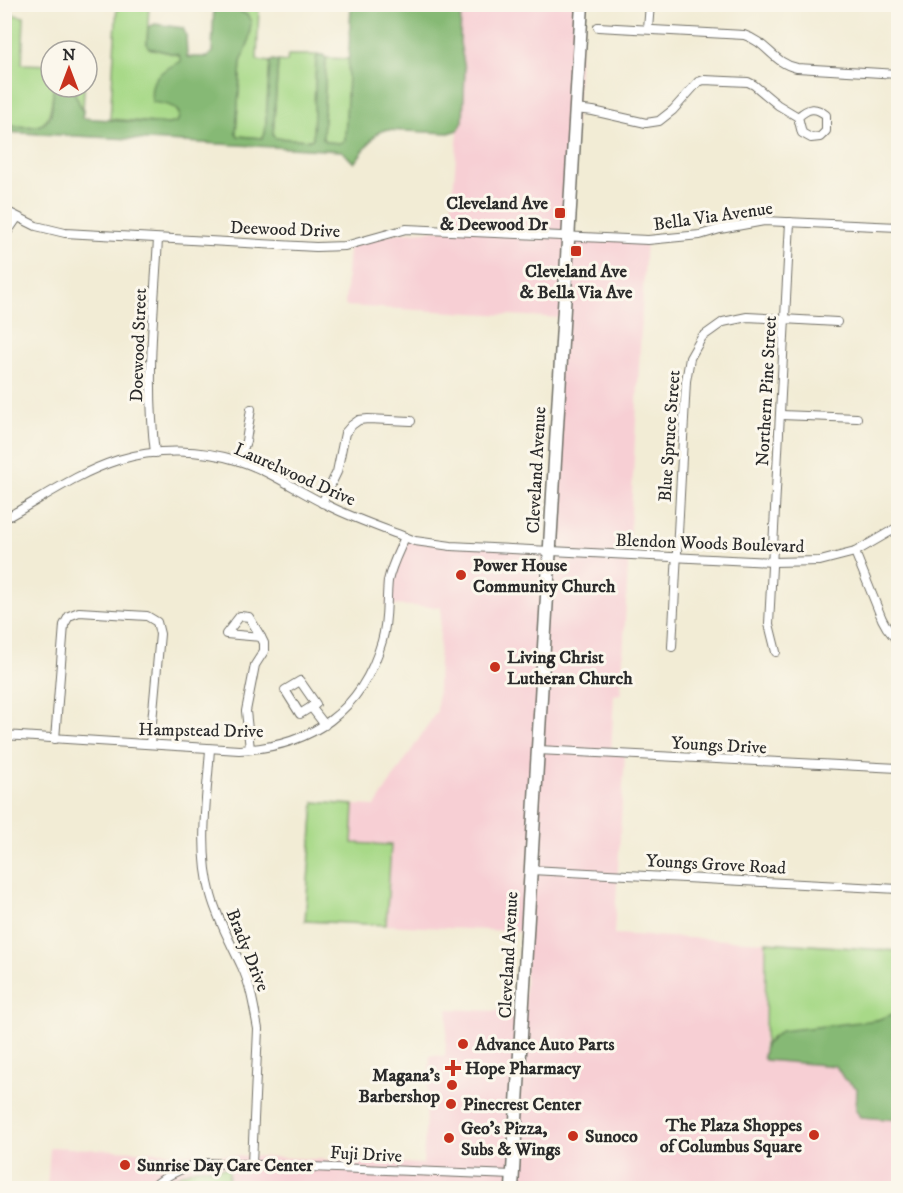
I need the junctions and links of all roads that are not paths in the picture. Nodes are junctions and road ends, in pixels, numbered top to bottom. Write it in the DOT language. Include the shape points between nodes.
graph roads {
  1 [pos="582,4"];
  2 [pos="650,4"];
  3 [pos="672,4"];
  4 [pos="730,4"];
  5 [pos="598,27"];
  6 [pos="648,29"];
  7 [pos="898,74"];
  8 [pos="575,109"];
  9 [pos="798,117"];
  10 [pos="4,210"];
  11 [pos="17,218"];
  12 [pos="790,222"];
  13 [pos="898,227"];
  14 [pos="4,237"];
  15 [pos="568,237"];
  16 [pos="158,239"];
  17 [pos="785,319"];
  18 [pos="837,322"];
  19 [pos="251,409"];
  20 [pos="781,415"];
  21 [pos="857,418"];
  22 [pos="411,421"];
  23 [pos="155,453"];
  24 [pos="239,462"];
  25 [pos="322,503"];
  26 [pos="4,519"];
  27 [pos="898,527"];
  28 [pos="405,537"];
  29 [pos="549,550"];
  30 [pos="855,552"];
  31 [pos="677,558"];
  32 [pos="773,562"];
  33 [pos="261,638"];
  34 [pos="898,642"];
  35 [pos="672,647"];
  36 [pos="776,652"];
  37 [pos="311,707"];
  38 [pos="325,725"];
  39 [pos="4,735"];
  40 [pos="55,739"];
  41 [pos="150,744"];
  42 [pos="210,749"];
  43 [pos="250,749"];
  44 [pos="538,750"];
  45 [pos="898,768"];
  46 [pos="531,870"];
  47 [pos="898,888"];
  48 [pos="252,1164"];
  49 [pos="513,1175"];
  50 [pos="152,1188"];
  51 [pos="512,1188"];
  1 -- 8 [label="main road, Cleveland Avenue"];
  2 -- 6 [label="street"];
  3 -- 4 [label="street"];
  5 -- 6 [label="street"];
  6 -- 7 [label="street" via="744,35 765,45 784,65 797,68"];
  8 -- 9 [label="street" via="646,123 659,121 704,80 748,82"];
  8 -- 15 [label="main road, Cleveland Avenue"];
  9 -- 9 [label="street" via="813,108 821,110 826,115 826,131 811,138 802,133"];
  10 -- 11 [label="street, Deewood Drive"];
  11 -- 14 [label="street"];
  11 -- 16 [label="street, Deewood Drive" via="50,231"];
  12 -- 13 [label="street, Bella Via Avenue"];
  12 -- 15 [label="street, Bella Via Avenue" via="764,221 700,235 648,240"];
  12 -- 17 [label="street, Northern Pine Street"];
  15 -- 16 [label="street, Deewood Drive" via="423,228 332,247"];
  15 -- 29 [label="main road, Cleveland Avenue"];
  16 -- 23 [label="street, Doewood Street" via="150,385"];
  17 -- 18 [label="street, Blue Spruce Street"];
  17 -- 20 [label="street, Northern Pine Street"];
  17 -- 31 [label="street, Blue Spruce Street" via="747,317 723,322 702,337 690,358"];
  19 -- 24 [label="street"];
  20 -- 21 [label="street"];
  20 -- 32 [label="street, Northern Pine Street"];
  22 -- 25 [label="street" via="368,419 352,425 345,433 337,472"];
  23 -- 24 [label="street, Laurelwood Drive" via="194,452"];
  23 -- 26 [label="street, Laurelwood Drive" via="104,465"];
  24 -- 25 [label="street, Laurelwood Drive"];
  25 -- 28 [label="street, Laurelwood Drive"];
  27 -- 30 [label="street, Blendon Woods Boulevard"];
  28 -- 29 [label="street, Laurelwood Drive" via="451,546"];
  28 -- 38 [label="street, Hampstead Drive" via="390,574 383,640 372,669 360,693"];
  29 -- 31 [label="street, Blendon Woods Boulevard"];
  29 -- 44 [label="main road, Cleveland Avenue"];
  30 -- 32 [label="street, Blendon Woods Boulevard" via="820,561"];
  30 -- 34 [label="street" via="882,619"];
  31 -- 32 [label="street, Blendon Woods Boulevard"];
  31 -- 35 [label="street, Blue Spruce Street"];
  32 -- 36 [label="street, Northern Pine Street" via="769,624"];
  33 -- 43 [label="street" via="264,651 255,665 246,711"];
  37 -- 38 [label="street"];
  38 -- 43 [label="street, Hampstead Drive" via="285,743"];
  39 -- 40 [label="street, Hampstead Drive"];
  40 -- 41 [label="street, Hampstead Drive"];
  40 -- 41 [label="street" via="64,625 69,616 79,612 147,616 157,622 160,634"];
  41 -- 42 [label="street, Hampstead Drive"];
  42 -- 43 [label="street, Hampstead Drive"];
  42 -- 48 [label="street, Brady Drive" via="204,826 207,880 217,914 243,969 258,1029"];
  44 -- 45 [label="street, Youngs Drive"];
  44 -- 46 [label="main road, Cleveland Avenue"];
  46 -- 47 [label="street, Youngs Grove Road"];
  46 -- 49 [label="main road, Cleveland Avenue"];
  48 -- 49 [label="street, Fuji Drive"];
  48 -- 50 [label="street, Fuji Drive" via="195,1164"];
  49 -- 51 [label="main road, Cleveland Avenue"];
}
